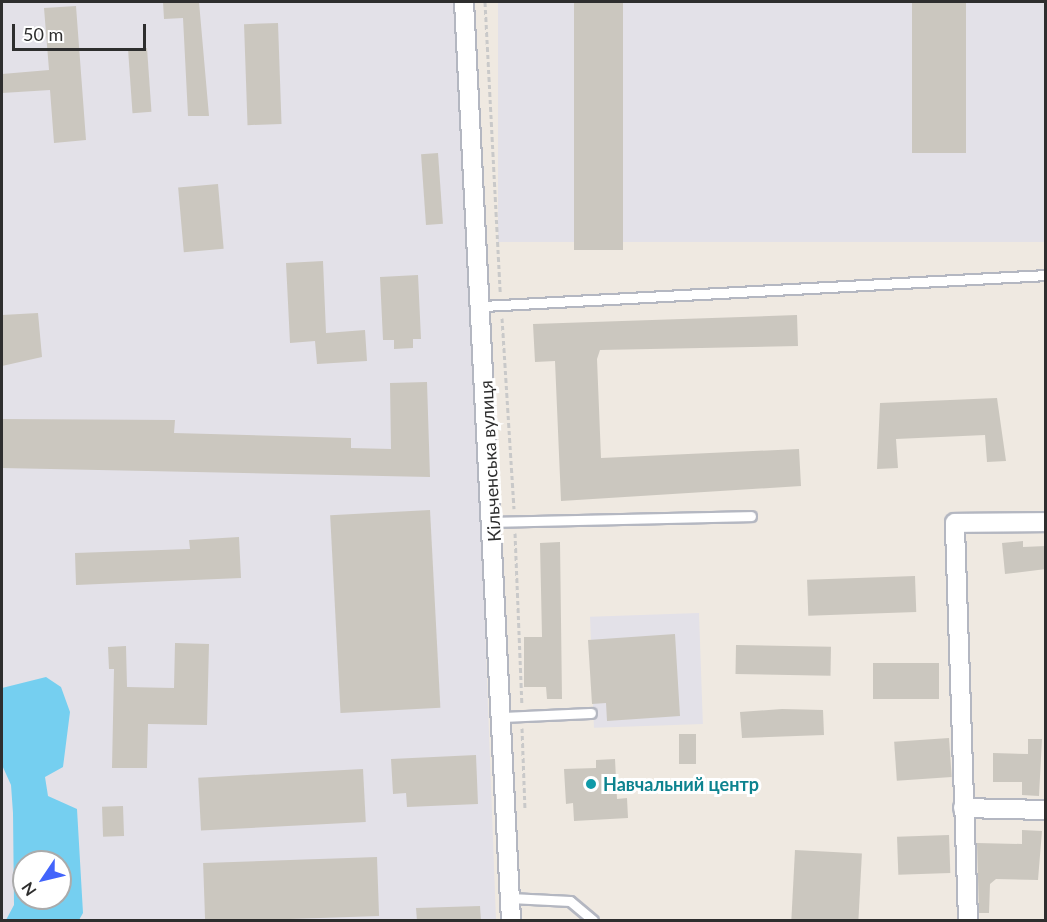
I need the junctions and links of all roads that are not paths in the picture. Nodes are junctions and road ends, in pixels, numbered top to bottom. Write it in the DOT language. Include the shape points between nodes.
graph roads {
  1 [pos="464,2"];
  2 [pos="1046,275"];
  3 [pos="492,305"];
  4 [pos="751,516"];
  5 [pos="493,522"];
  6 [pos="1046,522"];
  7 [pos="591,713"];
  8 [pos="502,717"];
  9 [pos="963,808"];
  10 [pos="1046,810"];
  11 [pos="510,898"];
  12 [pos="511,921"];
  13 [pos="593,921"];
  14 [pos="968,921"];
  1 -- 3 [label="street, Кільченська вулиця"];
  2 -- 3 [label="lane"];
  3 -- 5 [label="street, Кільченська вулиця"];
  4 -- 5 [label="lane"];
  5 -- 8 [label="street, Кільченська вулиця"];
  6 -- 9 [label="street" via="955,523"];
  7 -- 8 [label="lane"];
  8 -- 11 [label="street, Кільченська вулиця"];
  9 -- 10 [label="street"];
  9 -- 14 [label="street"];
  11 -- 12 [label="street, Кільченська вулиця"];
  11 -- 13 [label="lane" via="570,901"];
}
